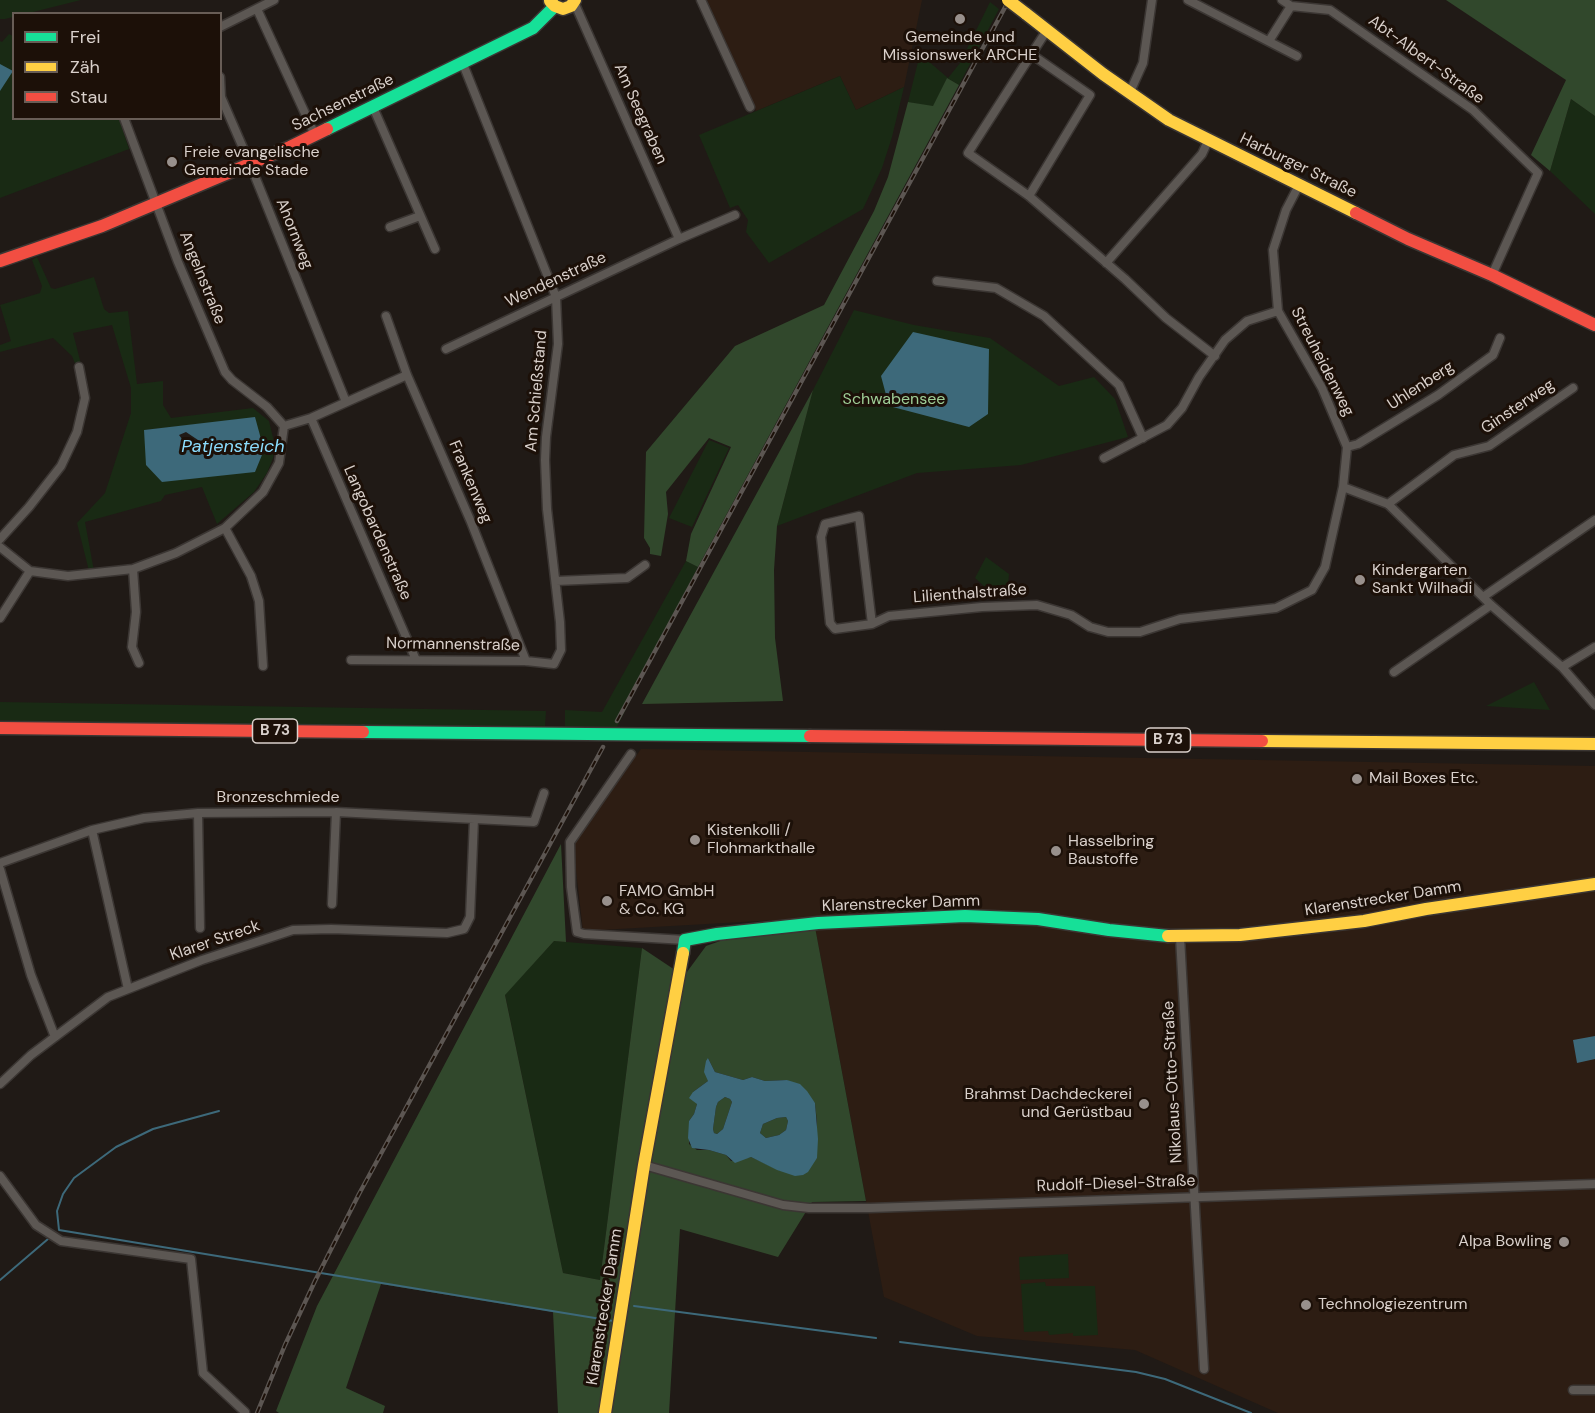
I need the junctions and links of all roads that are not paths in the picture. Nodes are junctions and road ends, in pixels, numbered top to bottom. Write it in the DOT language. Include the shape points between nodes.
graph roads {
  1 [pos="274,0"];
  2 [pos="701,0"];
  3 [pos="1008,0"];
  4 [pos="1152,0"];
  5 [pos="1188,0"];
  6 [pos="1282,0"];
  7 [pos="574,1"];
  8 [pos="552,3"];
  9 [pos="1291,6"];
  10 [pos="257,9"];
  11 [pos="222,26"];
  12 [pos="1047,30"];
  13 [pos="1269,41"];
  14 [pos="1030,54"];
  15 [pos="1297,56"];
  16 [pos="463,64"];
  17 [pos="1129,94"];
  18 [pos="222,101"];
  19 [pos="750,106"];
  20 [pos="373,107"];
  21 [pos="125,120"];
  22 [pos="315,135"];
  23 [pos="1208,141"];
  24 [pos="250,164"];
  25 [pos="1299,185"];
  26 [pos="1029,196"];
  27 [pos="156,204"];
  28 [pos="735,215"];
  29 [pos="420,216"];
  30 [pos="390,227"];
  31 [pos="679,239"];
  32 [pos="435,249"];
  33 [pos="0,261"];
  34 [pos="1106,263"];
  35 [pos="1492,274"];
  36 [pos="938,281"];
  37 [pos="556,297"];
  38 [pos="1278,311"];
  39 [pos="386,316"];
  40 [pos="1595,325"];
  41 [pos="1500,338"];
  42 [pos="447,349"];
  43 [pos="1215,356"];
  44 [pos="79,367"];
  45 [pos="407,375"];
  46 [pos="1573,388"];
  47 [pos="346,402"];
  48 [pos="311,418"];
  49 [pos="284,426"];
  50 [pos="1143,438"];
  51 [pos="1347,447"];
  52 [pos="1104,458"];
  53 [pos="1343,487"];
  54 [pos="1388,504"];
  55 [pos="1595,520"];
  56 [pos="225,528"];
  57 [pos="0,539"];
  58 [pos="0,547"];
  59 [pos="645,565"];
  60 [pos="133,569"];
  61 [pos="30,571"];
  62 [pos="556,581"];
  63 [pos="1483,597"];
  64 [pos="1491,605"];
  65 [pos="0,618"];
  66 [pos="872,624"];
  67 [pos="1595,647"];
  68 [pos="351,660"];
  69 [pos="416,660"];
  70 [pos="526,661"];
  71 [pos="139,663"];
  72 [pos="554,664"];
  73 [pos="263,666"];
  74 [pos="1562,667"];
  75 [pos="1394,672"];
  76 [pos="1594,704"];
  77 [pos="0,728"];
  78 [pos="1595,744"];
  79 [pos="632,754"];
  80 [pos="544,793"];
  81 [pos="198,813"];
  82 [pos="336,813"];
  83 [pos="474,819"];
  84 [pos="92,830"];
  85 [pos="0,863"];
  86 [pos="0,869"];
  87 [pos="1595,884"];
  88 [pos="332,904"];
  89 [pos="200,928"];
  90 [pos="1180,938"];
  91 [pos="685,940"];
  92 [pos="128,988"];
  93 [pos="55,1037"];
  94 [pos="0,1084"];
  95 [pos="644,1165"];
  96 [pos="0,1176"];
  97 [pos="1595,1184"];
  98 [pos="1194,1196"];
  99 [pos="1204,1369"];
  100 [pos="1573,1390"];
  101 [pos="1595,1390"];
  102 [pos="245,1412"];
  103 [pos="605,1413"];
  1 -- 10 [label="street"];
  2 -- 19 [label="street"];
  3 -- 12 [label="main road, Harburger Straße, bridge"];
  4 -- 17 [label="street" via="1143,63"];
  5 -- 13 [label="street"];
  6 -- 9 [label="street, Abt-Albert-Straße"];
  7 -- 8 [label="main road" via="563,9"];
  7 -- 31 [label="street, Am Seegraben"];
  8 -- 16 [label="main road, Sachsenstraße" via="533,28"];
  9 -- 13 [label="street"];
  9 -- 35 [label="street, Abt-Albert-Straße" via="1330,10 1473,110 1538,173"];
  10 -- 11 [label="street"];
  10 -- 22 [label="street"];
  12 -- 14 [label="street"];
  12 -- 17 [label="main road, Harburger Straße"];
  13 -- 15 [label="street"];
  14 -- 26 [label="street" via="1090,95"];
  14 -- 26 [label="street" via="968,153"];
  16 -- 20 [label="main road, Sachsenstraße"];
  16 -- 37 [label="street, Am Schießstand"];
  17 -- 23 [label="main road, Harburger Straße"];
  18 -- 24 [label="street, Ahornweg"];
  20 -- 22 [label="main road, Sachsenstraße"];
  20 -- 29 [label="street"];
  21 -- 27 [label="street, Angelnstraße"];
  22 -- 24 [label="main road, Sachsenstraße"];
  23 -- 25 [label="main road, Harburger Straße"];
  23 -- 34 [label="street" via="1202,154"];
  24 -- 27 [label="main road, Sachsenstraße"];
  24 -- 47 [label="street, Ahornweg"];
  25 -- 35 [label="main road, Harburger Straße"];
  25 -- 38 [label="street, Streuheidenweg" via="1273,250"];
  26 -- 34 [label="street"];
  27 -- 33 [label="main road, Sachsenstraße"];
  27 -- 49 [label="street, Angelnstraße" via="225,372"];
  28 -- 31 [label="street, Wendenstraße"];
  29 -- 30 [label="street"];
  29 -- 32 [label="street"];
  31 -- 37 [label="street, Wendenstraße"];
  34 -- 43 [label="street"];
  35 -- 40 [label="main road, Harburger Straße"];
  36 -- 50 [label="street" via="996,288 1044,316 1119,385"];
  37 -- 42 [label="street, Wendenstraße"];
  37 -- 62 [label="street, Am Schießstand" via="558,344 545,460"];
  38 -- 43 [label="street" via="1247,321 1225,340"];
  38 -- 51 [label="street, Streuheidenweg" via="1322,388"];
  39 -- 45 [label="street, Frankenweg"];
  41 -- 51 [label="street, Uhlenberg" via="1493,355 1438,395"];
  43 -- 50 [label="street" via="1182,408 1167,425"];
  44 -- 57 [label="street" via="85,398 77,432 61,466"];
  45 -- 47 [label="street"];
  45 -- 70 [label="street, Frankenweg"];
  46 -- 54 [label="street, Ginsterweg" via="1489,446 1454,455"];
  47 -- 48 [label="street"];
  48 -- 49 [label="street"];
  48 -- 69 [label="street, Langobardenstraße"];
  49 -- 56 [label="street" via="279,463 263,492"];
  50 -- 52 [label="street"];
  51 -- 53 [label="street, Streuheidenweg"];
  53 -- 54 [label="street"];
  53 -- 66 [label="street, Lilienthalstraße" via="1325,567 1311,590 1276,608 1180,619 1124,633 1090,627 1071,615 1037,604 889,616"];
  54 -- 63 [label="street"];
  55 -- 63 [label="street"];
  56 -- 60 [label="street"];
  56 -- 73 [label="street" via="251,576 259,601"];
  58 -- 61 [label="street"];
  59 -- 62 [label="street" via="627,578"];
  60 -- 61 [label="street" via="68,576"];
  60 -- 71 [label="street" via="136,612 132,647"];
  61 -- 65 [label="street"];
  62 -- 72 [label="street, Am Schießstand" via="561,650"];
  63 -- 64 [label="street"];
  64 -- 74 [label="street"];
  64 -- 75 [label="street"];
  66 -- 66 [label="street, Lilienthalstraße" via="835,629 830,623 822,537 825,524 859,516"];
  67 -- 74 [label="street"];
  68 -- 69 [label="street, Normannenstraße"];
  69 -- 70 [label="street, Normannenstraße"];
  70 -- 72 [label="street, Normannenstraße"];
  74 -- 76 [label="street"];
  77 -- 78 [label="main road, B 73"];
  79 -- 91 [label="street" via="570,842 577,932"];
  80 -- 83 [label="street, Bronzeschmiede" via="534,822"];
  81 -- 82 [label="street, Bronzeschmiede"];
  81 -- 84 [label="street, Bronzeschmiede" via="144,818"];
  81 -- 89 [label="street"];
  82 -- 83 [label="street, Bronzeschmiede"];
  82 -- 88 [label="street"];
  83 -- 92 [label="street, Klarer Streck" via="469,922 464,929 447,933 293,930"];
  84 -- 85 [label="street, Bronzeschmiede"];
  84 -- 92 [label="street"];
  86 -- 93 [label="street" via="31,975"];
  87 -- 90 [label="main road, Klarenstrecker Damm" via="1364,921"];
  90 -- 91 [label="main road, Klarenstrecker Damm" via="1038,919 965,916 818,923"];
  90 -- 98 [label="street, Nikolaus-Otto-Straße"];
  91 -- 95 [label="main road, Klarenstrecker Damm"];
  92 -- 93 [label="street, Klarer Streck"];
  93 -- 94 [label="street, Klarer Streck"];
  95 -- 98 [label="street, Rudolf-Diesel-Straße" via="796,1208"];
  95 -- 103 [label="main road, Klarenstrecker Damm"];
  96 -- 102 [label="street" via="36,1225 61,1241 190,1259 203,1372"];
  97 -- 98 [label="street, Rudolf-Diesel-Straße"];
  98 -- 99 [label="street, Nikolaus-Otto-Straße"];
  100 -- 101 [label="street"];
}
